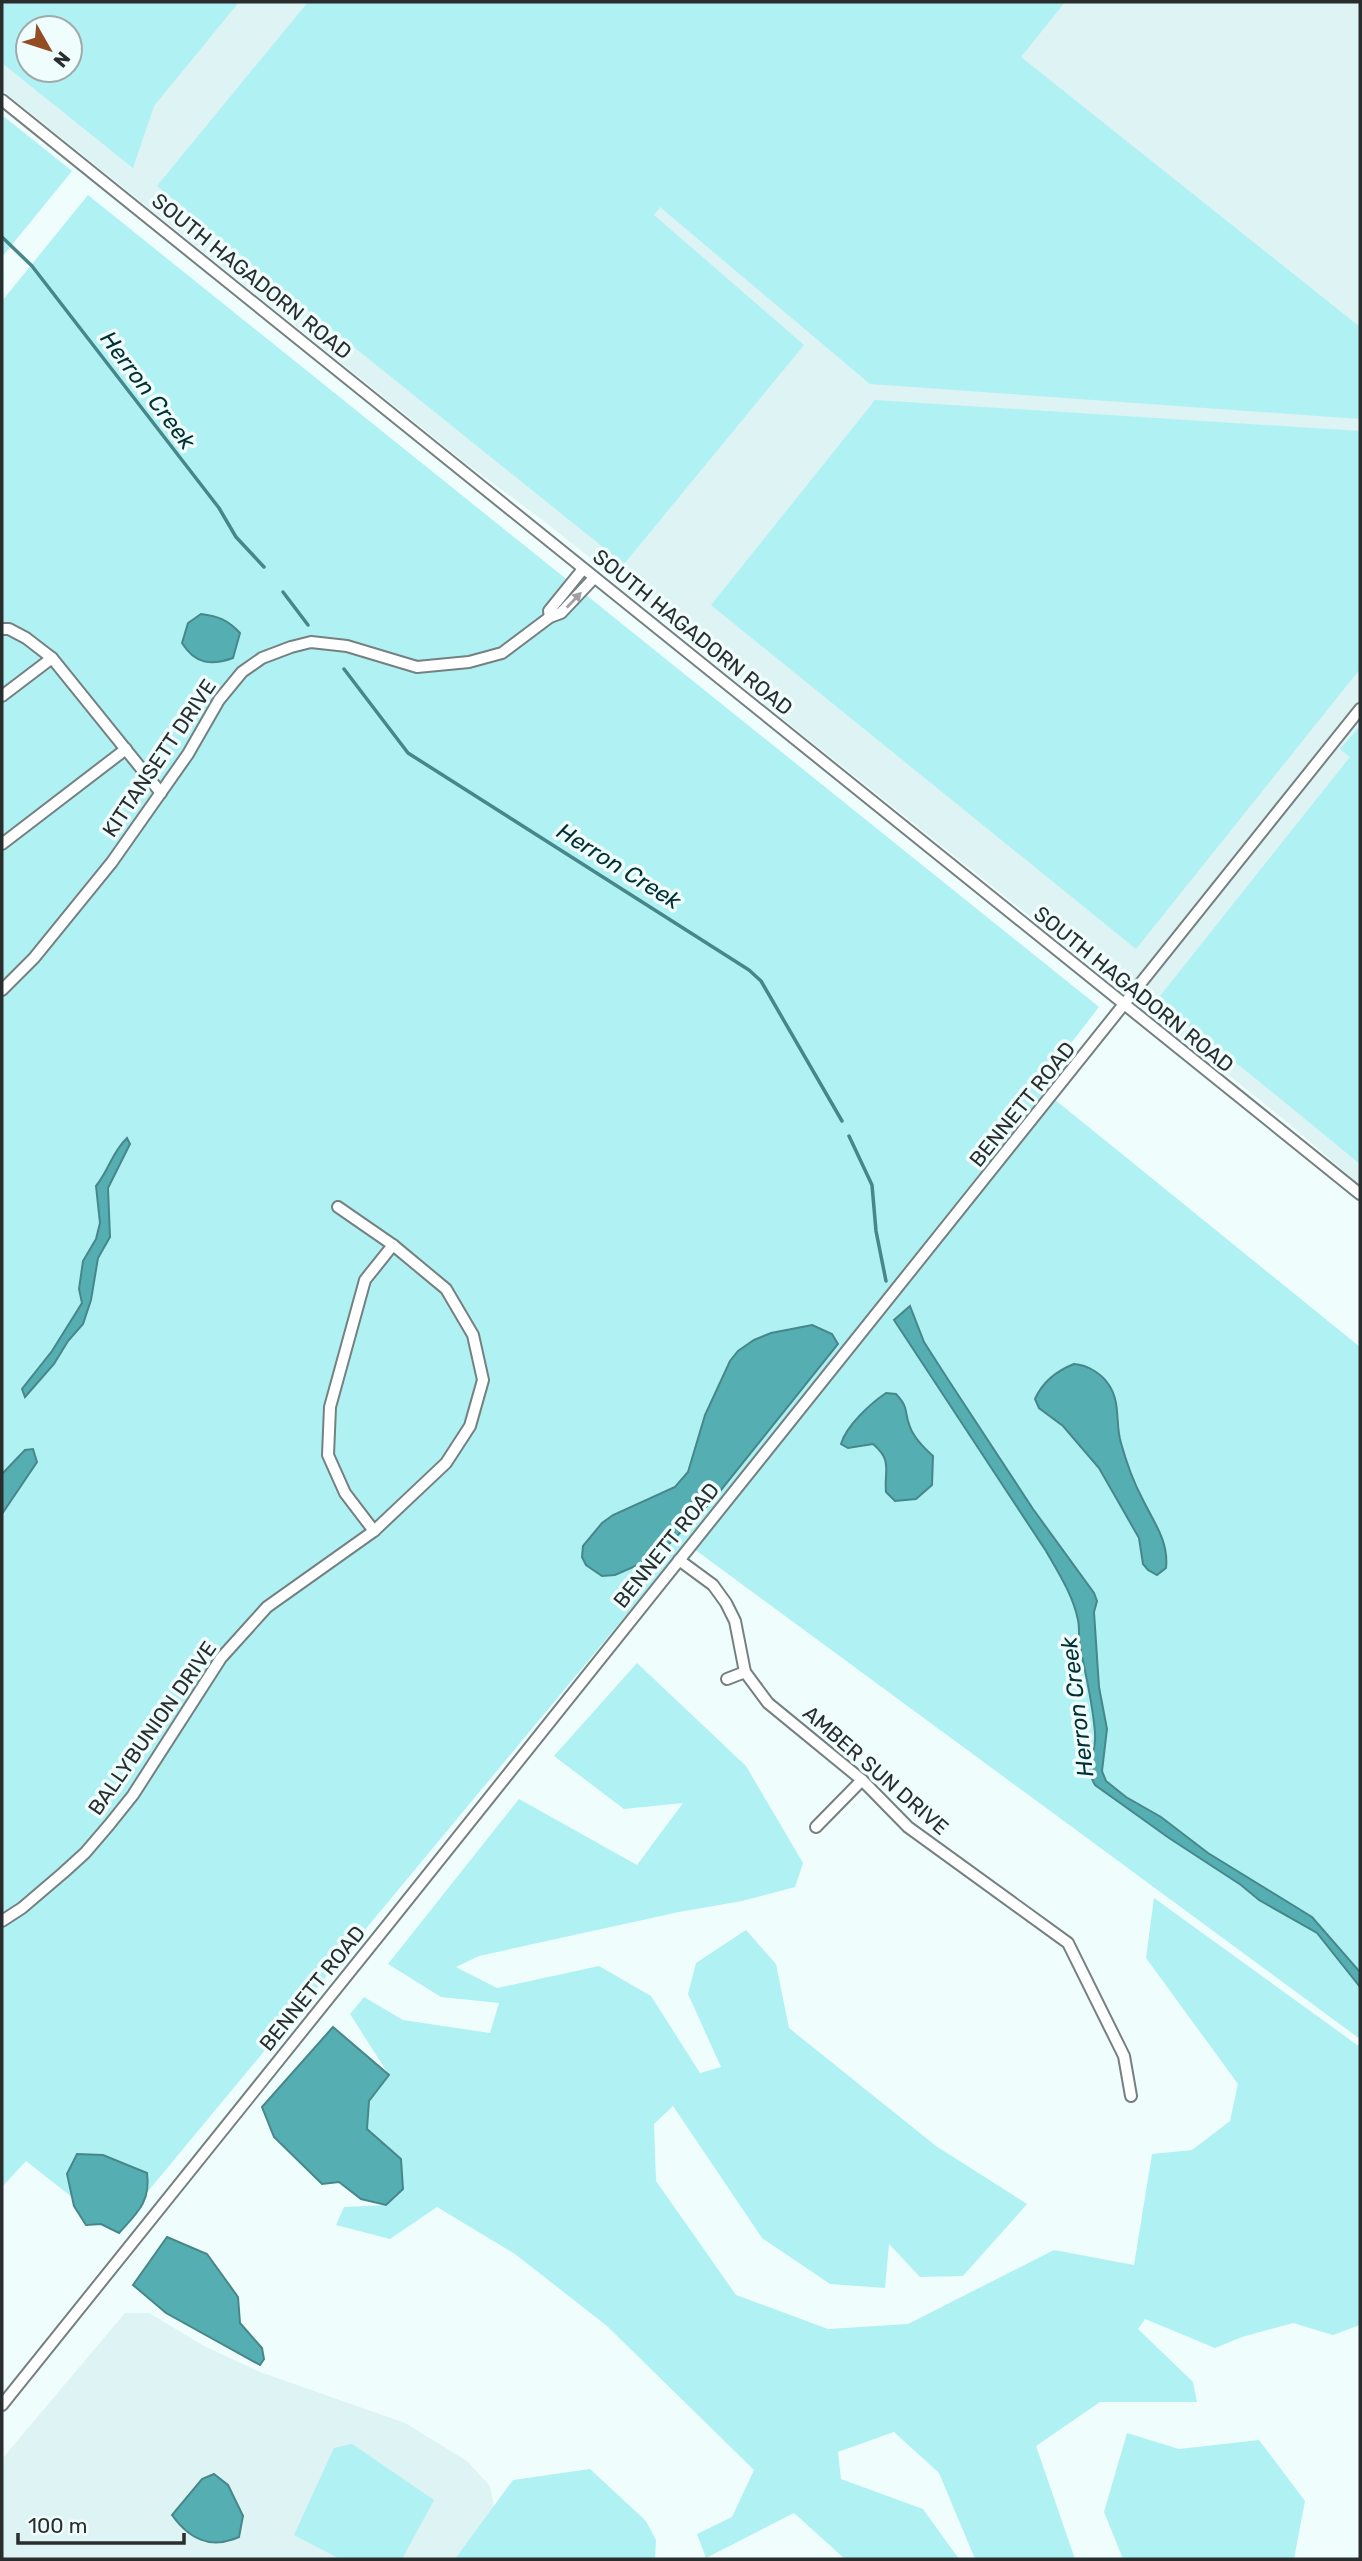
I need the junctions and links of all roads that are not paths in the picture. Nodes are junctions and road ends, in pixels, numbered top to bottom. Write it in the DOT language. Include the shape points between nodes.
graph roads {
  1 [pos="2,100"];
  2 [pos="583,569"];
  3 [pos="594,578"];
  4 [pos="550,617"];
  5 [pos="2,629"];
  6 [pos="52,658"];
  7 [pos="2,696"];
  8 [pos="1360,709"];
  9 [pos="126,749"];
  10 [pos="161,793"];
  11 [pos="2,844"];
  12 [pos="2,990"];
  13 [pos="1125,1007"];
  14 [pos="1360,1194"];
  15 [pos="338,1208"];
  16 [pos="393,1245"];
  17 [pos="374,1531"];
  18 [pos="679,1560"];
  19 [pos="745,1672"];
  20 [pos="727,1679"];
  21 [pos="862,1780"];
  22 [pos="816,1827"];
  23 [pos="2,1921"];
  24 [pos="1130,2096"];
  25 [pos="2,2406"];
  1 -- 2 [label="street, SOUTH HAGADORN ROAD"];
  2 -- 3 [label="street, SOUTH HAGADORN ROAD"];
  2 -- 4 [label="street, KITTANSETT DRIVE" via="549,611"];
  4 -- 3 [label="street, KITTANSETT DRIVE, one-way" via="561,613"];
  3 -- 13 [label="street, SOUTH HAGADORN ROAD"];
  4 -- 10 [label="street, KITTANSETT DRIVE" via="502,653 469,662 417,667 347,646 311,642 262,658 242,672 219,700"];
  5 -- 6 [label="street" via="40,646"];
  6 -- 7 [label="street"];
  6 -- 9 [label="street"];
  8 -- 13 [label="street, BENNETT ROAD"];
  9 -- 10 [label="street"];
  9 -- 11 [label="street"];
  10 -- 12 [label="street, KITTANSETT DRIVE" via="112,862"];
  13 -- 14 [label="street, SOUTH HAGADORN ROAD"];
  13 -- 18 [label="street, BENNETT ROAD"];
  15 -- 16 [label="street, BALLYBUNION DRIVE"];
  16 -- 17 [label="street" via="365,1280 330,1407 328,1455 345,1493"];
  16 -- 17 [label="street, BALLYBUNION DRIVE" via="446,1289 473,1335 483,1380 470,1426 446,1463"];
  17 -- 23 [label="street, BALLYBUNION DRIVE" via="267,1607 221,1658 109,1825 63,1873"];
  18 -- 19 [label="street, AMBER SUN DRIVE" via="713,1586 726,1603 735,1621"];
  18 -- 25 [label="street, BENNETT ROAD"];
  19 -- 20 [label="street"];
  19 -- 21 [label="street, AMBER SUN DRIVE" via="768,1703"];
  21 -- 22 [label="street"];
  21 -- 24 [label="street, AMBER SUN DRIVE" via="908,1827 1068,1943 1124,2056"];
}
